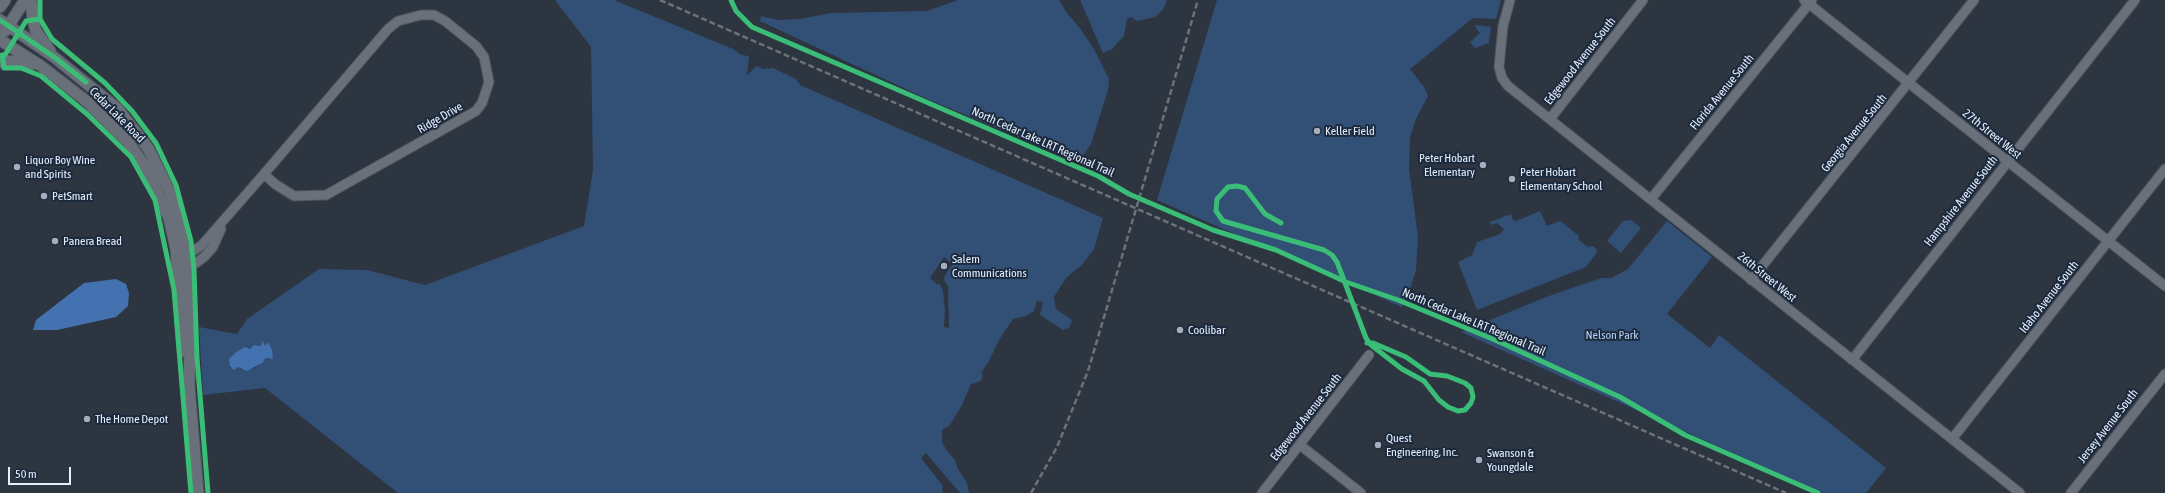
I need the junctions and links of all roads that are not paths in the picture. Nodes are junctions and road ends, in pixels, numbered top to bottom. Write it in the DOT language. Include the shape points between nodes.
graph roads {
  1 [pos="4,0"];
  2 [pos="26,0"];
  3 [pos="31,0"];
  4 [pos="1510,0"];
  5 [pos="1643,0"];
  6 [pos="1974,0"];
  7 [pos="2135,0"];
  8 [pos="1808,1"];
  9 [pos="0,7"];
  10 [pos="4,23"];
  11 [pos="0,37"];
  12 [pos="0,40"];
  13 [pos="54,57"];
  14 [pos="0,62"];
  15 [pos="41,66"];
  16 [pos="1909,82"];
  17 [pos="1550,119"];
  18 [pos="2008,161"];
  19 [pos="2165,169"];
  20 [pos="264,174"];
  21 [pos="1651,199"];
  22 [pos="224,222"];
  23 [pos="2108,241"];
  24 [pos="181,253"];
  25 [pos="182,265"];
  26 [pos="1752,280"];
  27 [pos="2165,286"];
  28 [pos="1369,356"];
  29 [pos="1852,360"];
  30 [pos="2165,374"];
  31 [pos="1952,439"];
  32 [pos="1300,445"];
  33 [pos="198,493"];
  34 [pos="1262,493"];
  35 [pos="1361,493"];
  36 [pos="2020,493"];
  37 [pos="2071,493"];
  1 -- 9 [label="street"];
  2 -- 10 [label="street"];
  3 -- 13 [label="street" via="36,31"];
  4 -- 17 [label="street, 26th Street West" via="1500,47 1499,67 1502,78 1508,86"];
  5 -- 17 [label="street, Edgewood Avenue South"];
  6 -- 16 [label="street, Georgia Avenue South"];
  7 -- 18 [label="street, Hampshire Avenue South"];
  8 -- 16 [label="street, 27th Street West"];
  8 -- 21 [label="street, Florida Avenue South"];
  10 -- 11 [label="street"];
  10 -- 13 [label="street, Cedar Lake Road"];
  12 -- 15 [label="street, Cedar Lake Road"];
  13 -- 24 [label="street, Cedar Lake Road" via="118,109 139,134 169,190 178,215"];
  14 -- 15 [label="street" via="15,61"];
  15 -- 24 [label="street, Cedar Lake Road" via="85,100 120,134 137,155 153,182"];
  16 -- 18 [label="street, 27th Street West"];
  16 -- 26 [label="street, Georgia Avenue South"];
  17 -- 21 [label="street, 26th Street West"];
  18 -- 23 [label="street, 27th Street West"];
  18 -- 29 [label="street, Hampshire Avenue South"];
  19 -- 23 [label="street, Idaho Avenue South"];
  20 -- 20 [label="street, Ridge Drive" via="294,196 312,197 338,189 476,111 482,103 489,82 484,57 476,46 455,28 434,15 415,16 398,21 388,29"];
  20 -- 22 [label="street, Ridge Drive"];
  21 -- 26 [label="street, 26th Street West"];
  22 -- 24 [label="street, Ridge Drive" via="202,245 193,251"];
  22 -- 25 [label="street, Ridge Drive" via="213,248 196,262"];
  23 -- 27 [label="street, 27th Street West"];
  23 -- 31 [label="street, Idaho Avenue South"];
  24 -- 25 [label="street, Cedar Lake Road"];
  25 -- 33 [label="street, Cedar Lake Road"];
  26 -- 29 [label="street, 26th Street West"];
  28 -- 32 [label="street, Edgewood Avenue South"];
  29 -- 31 [label="street, 26th Street West"];
  30 -- 37 [label="street, Jersey Avenue South"];
  31 -- 36 [label="street, 26th Street West"];
  32 -- 34 [label="street, Edgewood Avenue South"];
  32 -- 35 [label="street"];
}
